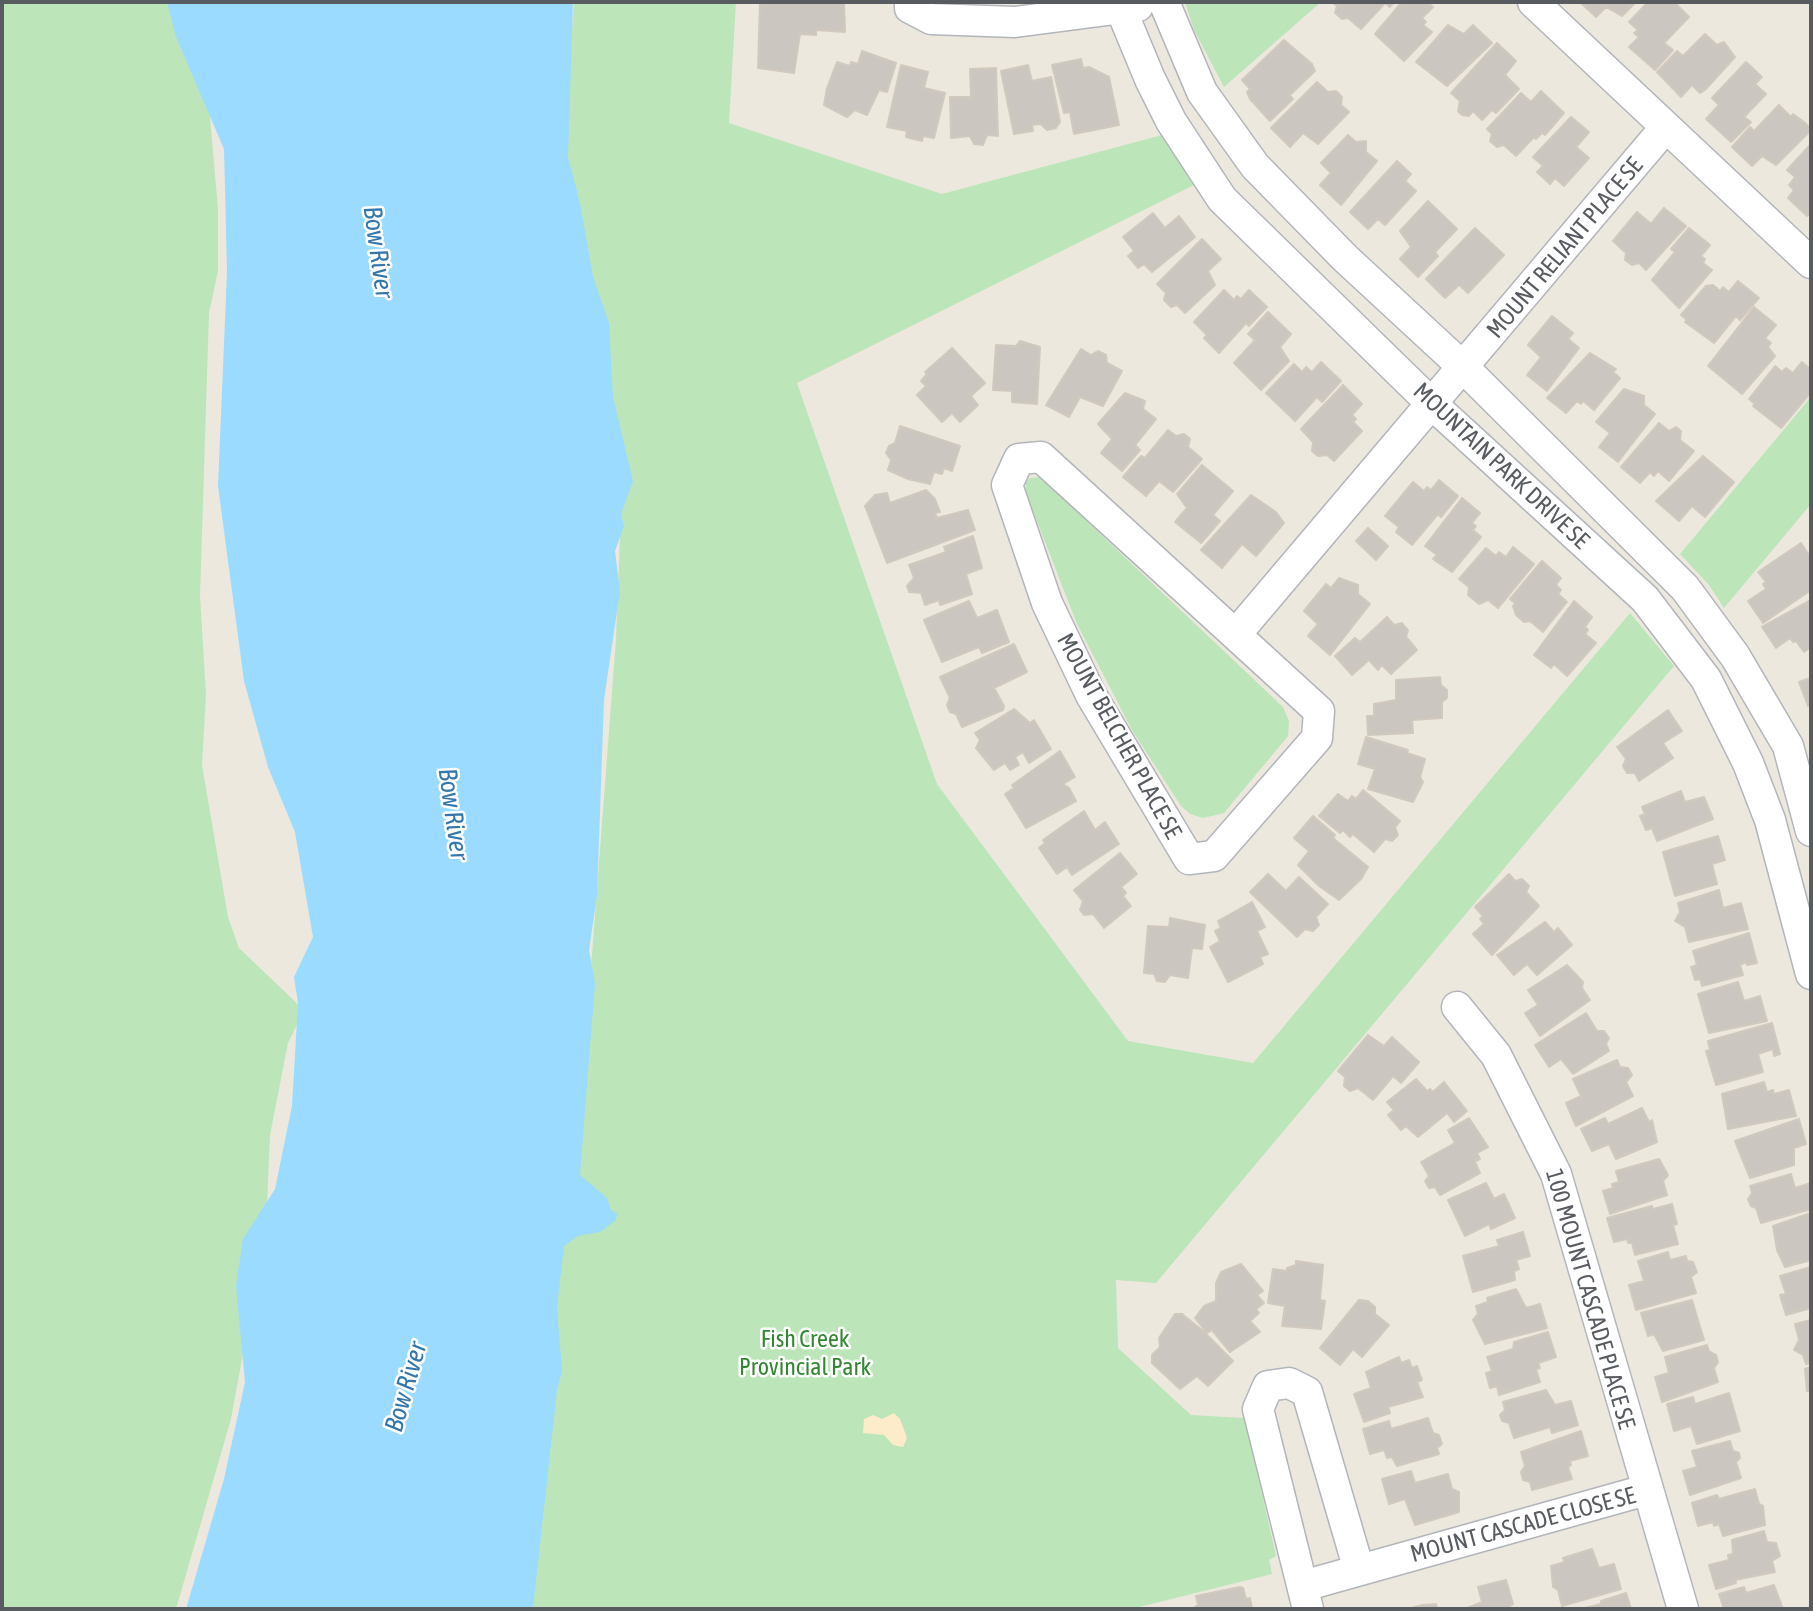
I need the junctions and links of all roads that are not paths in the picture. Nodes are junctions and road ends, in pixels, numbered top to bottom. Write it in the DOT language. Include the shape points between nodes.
graph roads {
  1 [pos="910,2"];
  2 [pos="1157,2"];
  3 [pos="1164,2"];
  4 [pos="1533,2"];
  5 [pos="1120,6"];
  6 [pos="1665,128"];
  7 [pos="1811,263"];
  8 [pos="1464,368"];
  9 [pos="1433,405"];
  10 [pos="1236,634"];
  11 [pos="1811,831"];
  12 [pos="1811,974"];
  13 [pos="1457,1007"];
  14 [pos="1646,1490"];
  15 [pos="1359,1570"];
  16 [pos="1306,1598"];
  17 [pos="1683,1609"];
  1 -- 5 [label="street" via="910,8 931,19 1015,22"];
  2 -- 5 [label="street"];
  3 -- 8 [label="street, MOUNTAIN PARK DRIVE SE" via="1202,92 1255,166 1345,258"];
  4 -- 6 [label="street"];
  5 -- 9 [label="street, MOUNTAIN PARK DRIVE SE" via="1171,121 1222,199"];
  6 -- 7 [label="street"];
  6 -- 8 [label="street, MOUNT RELIANT PLACE SE"];
  8 -- 9 [label="street, MOUNT RELIANT PLACE SE"];
  8 -- 11 [label="street, MOUNTAIN PARK DRIVE SE" via="1685,588 1735,656 1788,746"];
  9 -- 10 [label="street"];
  9 -- 12 [label="street, MOUNTAIN PARK DRIVE SE" via="1645,599 1706,679 1748,763 1770,820"];
  10 -- 10 [label="street, MOUNT BELCHER PLACE SE" via="1041,457 1019,459 1007,485 1047,603 1091,695 1189,859 1214,856 1317,738 1319,711"];
  13 -- 14 [label="street, 100 MOUNT CASCADE PLACE SE" via="1496,1055 1556,1174"];
  14 -- 15 [label="street, MOUNT CASCADE CLOSE SE"];
  14 -- 17 [label="street, MOUNT CASCADE CLOSE SE"];
  15 -- 16 [label="street, MOUNT CASCADE CLOSE SE"];
  15 -- 16 [label="street" via="1307,1392 1289,1383 1268,1386 1258,1409"];
}
